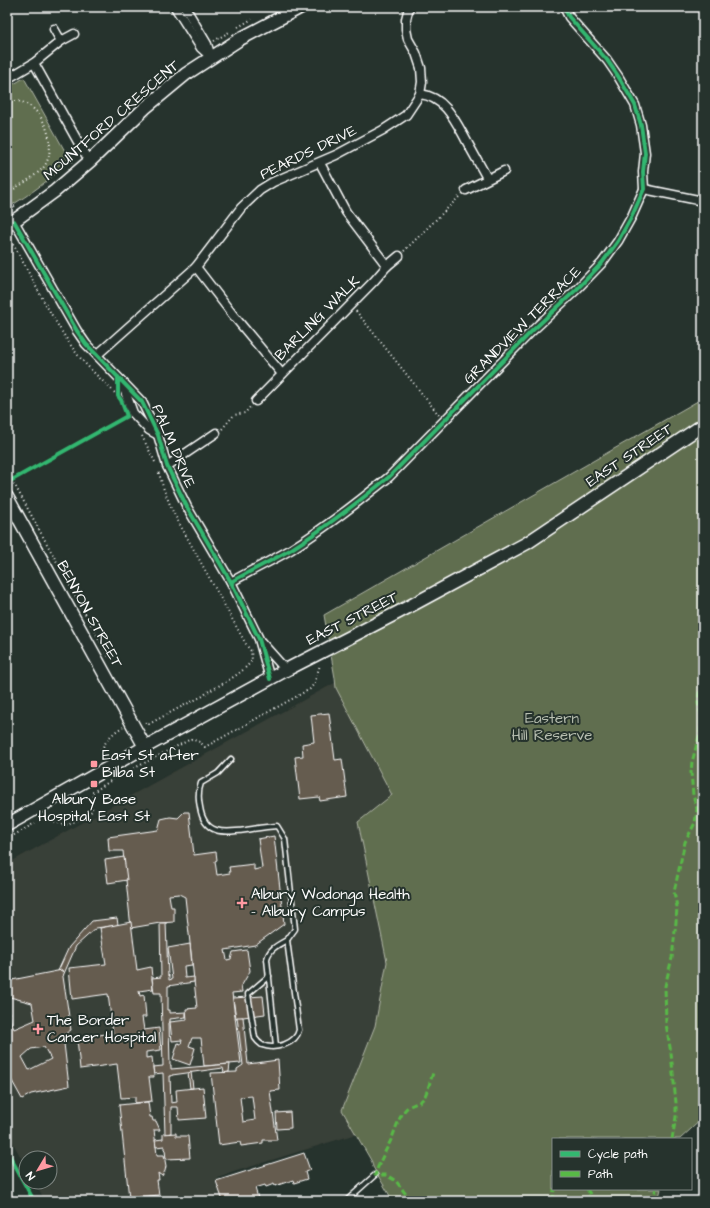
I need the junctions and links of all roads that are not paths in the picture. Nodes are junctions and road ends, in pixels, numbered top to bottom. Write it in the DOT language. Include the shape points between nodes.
graph roads {
  1 [pos="175,7"];
  2 [pos="184,7"];
  3 [pos="301,7"];
  4 [pos="408,7"];
  5 [pos="564,7"];
  6 [pos="54,29"];
  7 [pos="74,34"];
  8 [pos="60,41"];
  9 [pos="211,57"];
  10 [pos="34,63"];
  11 [pos="7,79"];
  12 [pos="420,94"];
  13 [pos="90,160"];
  14 [pos="320,163"];
  15 [pos="504,171"];
  16 [pos="488,178"];
  17 [pos="644,189"];
  18 [pos="466,190"];
  19 [pos="703,200"];
  20 [pos="11,223"];
  21 [pos="399,256"];
  22 [pos="387,266"];
  23 [pos="196,267"];
  24 [pos="97,355"];
  25 [pos="282,374"];
  26 [pos="118,377"];
  27 [pos="256,401"];
  28 [pos="703,425"];
  29 [pos="216,433"];
  30 [pos="158,436"];
  31 [pos="167,466"];
  32 [pos="7,497"];
  33 [pos="231,582"];
  34 [pos="259,640"];
  35 [pos="286,670"];
  36 [pos="270,679"];
  37 [pos="145,747"];
  38 [pos="231,759"];
  39 [pos="7,825"];
  40 [pos="287,940"];
  41 [pos="269,976"];
  42 [pos="276,1046"];
  43 [pos="375,1174"];
  44 [pos="346,1201"];
  1 -- 9 [label="street" via="201,48"];
  2 -- 9 [label="street" via="207,44"];
  3 -- 9 [label="main road, MOUNTFORD CRESCENT"];
  4 -- 12 [label="street, PEARDS DRIVE" via="406,29 421,68"];
  5 -- 17 [label="street, GRANDVIEW TERRACE" via="569,17 607,60 635,105 645,153"];
  6 -- 8 [label="street"];
  7 -- 8 [label="street"];
  8 -- 10 [label="street"];
  9 -- 13 [label="main road, MOUNTFORD CRESCENT" via="145,108"];
  10 -- 11 [label="street"];
  10 -- 13 [label="street"];
  12 -- 14 [label="street, PEARDS DRIVE" via="399,121"];
  12 -- 16 [label="street" via="436,99 452,114"];
  13 -- 20 [label="main road, MOUNTFORD CRESCENT" via="55,191"];
  14 -- 22 [label="street" via="346,212"];
  14 -- 23 [label="street, PEARDS DRIVE" via="273,182 254,194"];
  15 -- 16 [label="street"];
  16 -- 18 [label="street"];
  17 -- 19 [label="street"];
  17 -- 33 [label="street, GRANDVIEW TERRACE" via="618,241 602,262 389,477 316,533"];
  20 -- 24 [label="street, PALM DRIVE" via="76,331"];
  21 -- 22 [label="street, BARLING WALK"];
  22 -- 25 [label="street, BARLING WALK"];
  23 -- 24 [label="street, PEARDS DRIVE"];
  23 -- 25 [label="street"];
  24 -- 26 [label="street, PALM DRIVE"];
  25 -- 27 [label="street, BARLING WALK"];
  26 -- 30 [label="street, PALM DRIVE" via="142,402"];
  26 -- 30 [label="street, PALM DRIVE" via="133,413"];
  28 -- 35 [label="main road, EAST STREET" via="527,543"];
  29 -- 31 [label="street"];
  30 -- 31 [label="street, PALM DRIVE"];
  31 -- 33 [label="street, PALM DRIVE"];
  32 -- 37 [label="main road, BENYON STREET"];
  33 -- 34 [label="street, PALM DRIVE"];
  34 -- 35 [label="street, PALM DRIVE"];
  34 -- 36 [label="street, PALM DRIVE"];
  35 -- 36 [label="main road, EAST STREET"];
  36 -- 37 [label="main road, EAST STREET"];
  37 -- 39 [label="main road, EAST STREET"];
  38 -- 40 [label="lane" via="218,773 201,783 198,798 201,814 206,824 226,833 277,826 285,838 295,929"];
  40 -- 41 [label="lane" via="268,954"];
  40 -- 42 [label="lane" via="299,1030 298,1035 290,1043"];
  41 -- 42 [label="lane"];
  41 -- 42 [label="lane" via="248,994 255,1038 263,1045"];
  43 -- 44 [label="lane"];
}
